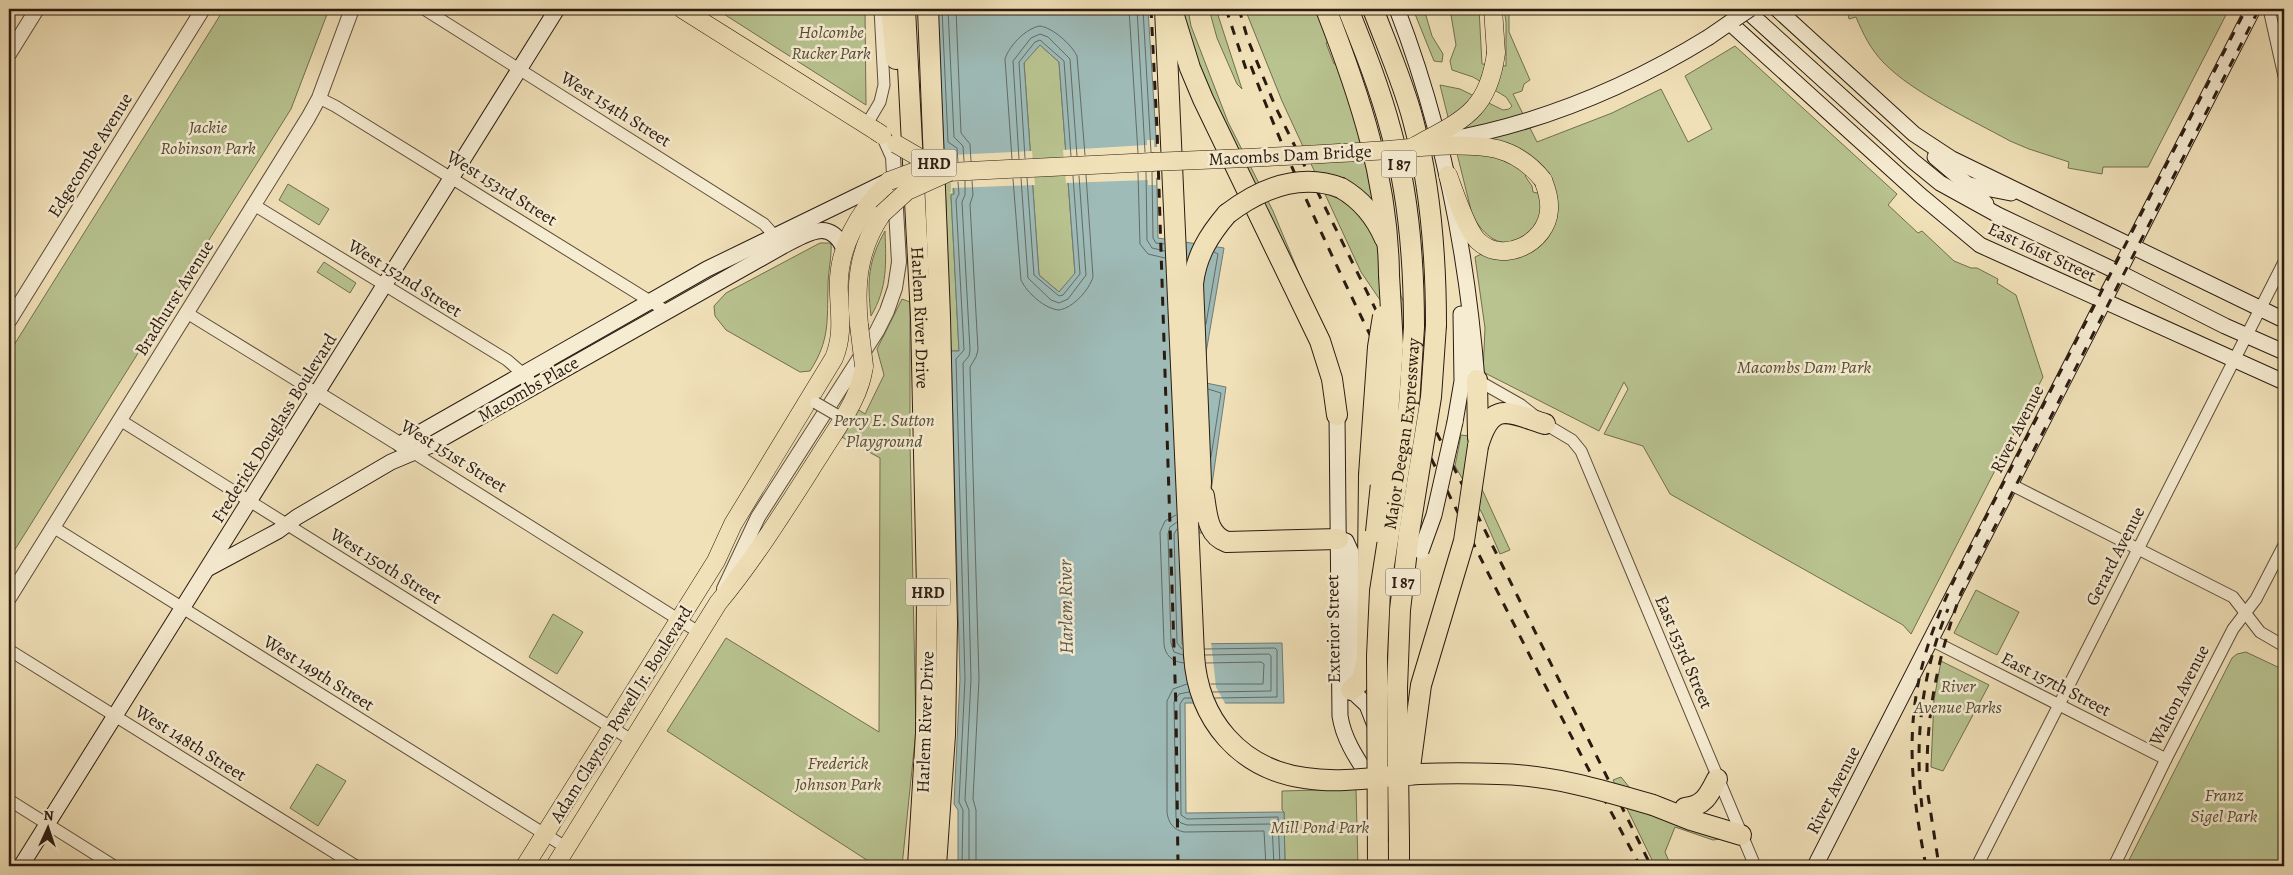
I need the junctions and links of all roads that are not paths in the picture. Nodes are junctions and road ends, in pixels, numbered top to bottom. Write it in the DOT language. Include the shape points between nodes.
graph roads {
  1 [pos="37,9"];
  2 [pos="203,9"];
  3 [pos="352,9"];
  4 [pos="424,9"];
  5 [pos="557,9"];
  6 [pos="684,9"];
  7 [pos="880,9"];
  8 [pos="891,9"];
  9 [pos="905,9"];
  10 [pos="928,9"];
  11 [pos="1165,9"];
  12 [pos="1172,9"];
  13 [pos="1326,9"];
  14 [pos="1348,9"];
  15 [pos="1373,9"];
  16 [pos="1397,9"];
  17 [pos="1493,9"];
  18 [pos="1750,9"];
  19 [pos="1777,9"];
  20 [pos="2253,9"];
  21 [pos="2269,9"];
  22 [pos="1737,17"];
  23 [pos="9,52"];
  24 [pos="520,69"];
  25 [pos="2284,76"];
  26 [pos="319,98"];
  27 [pos="867,124"];
  28 [pos="913,128"];
  29 [pos="1914,134"];
  30 [pos="896,144"];
  31 [pos="1414,147"];
  32 [pos="1374,151"];
  33 [pos="915,166"];
  34 [pos="949,172"];
  35 [pos="1448,176"];
  36 [pos="452,177"];
  37 [pos="1932,178"];
  38 [pos="884,185"];
  39 [pos="1968,185"];
  40 [pos="2036,201"];
  41 [pos="254,205"];
  42 [pos="1993,213"];
  43 [pos="882,214"];
  44 [pos="1957,226"];
  45 [pos="1457,235"];
  46 [pos="779,240"];
  47 [pos="2130,246"];
  48 [pos="844,250"];
  49 [pos="1389,250"];
  50 [pos="2284,262"];
  51 [pos="2118,272"];
  52 [pos="1389,275"];
  53 [pos="385,285"];
  54 [pos="650,302"];
  55 [pos="2103,302"];
  56 [pos="2260,308"];
  57 [pos="666,311"];
  58 [pos="186,313"];
  59 [pos="931,317"];
  60 [pos="2284,320"];
  61 [pos="9,321"];
  62 [pos="2246,336"];
  63 [pos="2284,352"];
  64 [pos="2234,360"];
  65 [pos="523,374"];
  66 [pos="1477,380"];
  67 [pos="2284,382"];
  68 [pos="534,385"];
  69 [pos="317,393"];
  70 [pos="813,401"];
  71 [pos="1337,415"];
  72 [pos="838,417"];
  73 [pos="120,420"];
  74 [pos="1481,423"];
  75 [pos="1545,424"];
  76 [pos="400,444"];
  77 [pos="414,453"];
  78 [pos="1201,482"];
  79 [pos="2010,484"];
  80 [pos="250,501"];
  81 [pos="758,517"];
  82 [pos="287,524"];
  83 [pos="53,527"];
  84 [pos="773,527"];
  85 [pos="1338,540"];
  86 [pos="2284,545"];
  87 [pos="2139,548"];
  88 [pos="716,561"];
  89 [pos="208,568"];
  90 [pos="1380,591"];
  91 [pos="9,598"];
  92 [pos="718,603"];
  93 [pos="183,609"];
  94 [pos="2246,612"];
  95 [pos="680,620"];
  96 [pos="700,633"];
  97 [pos="1931,640"];
  98 [pos="2284,646"];
  99 [pos="9,650"];
  100 [pos="1345,691"];
  101 [pos="2059,705"];
  102 [pos="115,716"];
  103 [pos="612,727"];
  104 [pos="633,741"];
  105 [pos="2166,759"];
  106 [pos="1419,774"];
  107 [pos="1717,779"];
  108 [pos="1387,784"];
  109 [pos="9,800"];
  110 [pos="1388,806"];
  111 [pos="1688,814"];
  112 [pos="47,824"];
  113 [pos="1737,827"];
  114 [pos="545,835"];
  115 [pos="1399,842"];
  116 [pos="567,848"];
  117 [pos="21,866"];
  118 [pos="114,866"];
  119 [pos="356,866"];
  120 [pos="526,866"];
  121 [pos="555,866"];
  122 [pos="918,866"];
  123 [pos="936,866"];
  124 [pos="1378,866"];
  125 [pos="1388,866"];
  126 [pos="1400,866"];
  127 [pos="1755,866"];
  128 [pos="1815,866"];
  129 [pos="1977,866"];
  130 [pos="2114,866"];
  1 -- 23 [label="street"];
  2 -- 61 [label="street, Edgecombe Avenue"];
  3 -- 26 [label="street, Bradhurst Avenue"];
  4 -- 24 [label="street, West 154th Street"];
  5 -- 24 [label="main road, Frederick Douglass Boulevard"];
  6 -- 27 [label="street, Adam Clayton Powell Jr. Boulevard"];
  6 -- 30 [label="main road, bridge"];
  7 -- 27 [label="street" via="884,85 880,102"];
  8 -- 28 [label="highway" via="895,56"];
  9 -- 28 [label="highway, Harlem River Drive / HRD"];
  10 -- 59 [label="highway, Harlem River Drive / HRD"];
  11 -- 106 [label="highway, bridge" via="1194,655 1202,698 1213,720 1232,743 1276,771 1326,780"];
  12 -- 71 [label="highway" via="1190,68 1320,341 1332,379"];
  13 -- 32 [label="highway"];
  14 -- 90 [label="highway, Major Deegan Expressway / I 87, bridge" via="1382,98 1401,173 1411,252 1413,366"];
  15 -- 115 [label="highway, Major Deegan Expressway / I 87, bridge" via="1408,102 1422,159 1433,246 1436,325 1432,398 1409,533 1400,610 1397,688"];
  16 -- 35 [label="main road" via="1428,96"];
  17 -- 31 [label="main road, bridge" via="1496,53 1488,88 1464,118"];
  18 -- 22 [label="main road, Macombs Dam Bridge, bridge"];
  19 -- 29 [label="main road"];
  20 -- 47 [label="main road, River Avenue"];
  21 -- 25 [label="street"];
  22 -- 31 [label="main road, Macombs Dam Bridge, bridge" via="1653,70 1576,105 1512,126"];
  22 -- 37 [label="main road, East 161st Street"];
  22 -- 44 [label="main road, East 161st Street"];
  24 -- 36 [label="main road, Frederick Douglass Boulevard"];
  24 -- 46 [label="street, West 154th Street" via="764,224"];
  26 -- 36 [label="street, West 153rd Street"];
  26 -- 41 [label="street, Bradhurst Avenue"];
  27 -- 81 [label="street, Adam Clayton Powell Jr. Boulevard" via="885,139 893,157 898,281 877,330"];
  28 -- 59 [label="highway, Harlem River Drive / HRD"];
  29 -- 39 [label="main road"];
  29 -- 40 [label="main road" via="1952,159"];
  30 -- 33 [label="main road, bridge"];
  30 -- 38 [label="main road" via="896,161"];
  31 -- 32 [label="main road, Macombs Dam Bridge, bridge"];
  31 -- 35 [label="main road, bridge" via="1495,149 1519,158 1543,180 1548,194 1550,210 1543,229 1523,247 1501,251 1482,245 1473,236"];
  32 -- 34 [label="main road, Macombs Dam Bridge, bridge"];
  32 -- 49 [label="highway"];
  33 -- 34 [label="main road, Macombs Place, bridge"];
  33 -- 38 [label="main road, Macombs Place, bridge"];
  33 -- 43 [label="main road, bridge"];
  34 -- 43 [label="main road, Adam Clayton Powell Jr. Boulevard, bridge" via="907,190"];
  35 -- 45 [label="main road"];
  36 -- 53 [label="main road, Frederick Douglass Boulevard"];
  36 -- 54 [label="street, West 153rd Street"];
  37 -- 39 [label="main road"];
  37 -- 42 [label="main road, East 161st Street"];
  37 -- 44 [label="main road"];
  38 -- 46 [label="main road, Macombs Place"];
  38 -- 48 [label="main road, Adam Clayton Powell Jr. Boulevard" via="858,218"];
  39 -- 40 [label="main road"];
  39 -- 42 [label="main road"];
  40 -- 47 [label="main road"];
  41 -- 53 [label="street, West 152nd Street"];
  41 -- 58 [label="street, Bradhurst Avenue"];
  42 -- 51 [label="main road, East 161st Street"];
  43 -- 72 [label="main road, Adam Clayton Powell Jr. Boulevard, bridge" via="859,266 857,291 864,366 858,390"];
  44 -- 55 [label="main road, East 161st Street" via="1988,250"];
  45 -- 66 [label="main road" via="1470,305"];
  45 -- 108 [label="main road, bridge" via="1463,357 1461,391 1434,515 1398,605 1389,637"];
  46 -- 48 [label="main road, Macombs Place" via="824,230 838,238"];
  46 -- 54 [label="main road, Macombs Place" via="708,269"];
  46 -- 57 [label="main road, Macombs Place"];
  47 -- 51 [label="main road, River Avenue"];
  47 -- 56 [label="main road"];
  48 -- 70 [label="main road, Adam Clayton Powell Jr. Boulevard" via="838,282 840,344"];
  49 -- 52 [label="highway"];
  49 -- 78 [label="highway, bridge" via="1373,217 1359,201 1341,188 1318,182 1294,182 1260,193 1237,207 1219,224 1197,261 1192,289"];
  50 -- 56 [label="street, Gerard Avenue"];
  51 -- 55 [label="main road, River Avenue"];
  51 -- 62 [label="main road, East 161st Street"];
  52 -- 90 [label="highway, bridge" via="1393,346 1391,382 1373,558"];
  52 -- 100 [label="highway, bridge" via="1378,348 1369,475 1367,660 1362,680"];
  53 -- 65 [label="street, West 152nd Street" via="506,360"];
  53 -- 69 [label="main road, Frederick Douglass Boulevard"];
  54 -- 57 [label="street, West 153rd Street"];
  54 -- 65 [label="main road, Macombs Place"];
  55 -- 64 [label="main road, East 161st Street"];
  55 -- 79 [label="main road, River Avenue"];
  56 -- 60 [label="main road"];
  56 -- 62 [label="street, Gerard Avenue"];
  57 -- 68 [label="main road, Macombs Place"];
  58 -- 69 [label="street, West 151st Street"];
  58 -- 73 [label="street, Bradhurst Avenue"];
  59 -- 122 [label="highway, Harlem River Drive / HRD" via="928,662"];
  59 -- 123 [label="highway, Harlem River Drive / HRD" via="947,658"];
  62 -- 63 [label="main road, East 161st Street"];
  62 -- 64 [label="street, Gerard Avenue"];
  64 -- 67 [label="main road, East 161st Street"];
  64 -- 87 [label="street, Gerard Avenue"];
  65 -- 68 [label="street, West 152nd Street"];
  65 -- 76 [label="main road, Macombs Place"];
  66 -- 74 [label="highway"];
  66 -- 75 [label="street" via="1521,405"];
  68 -- 77 [label="main road, Macombs Place"];
  69 -- 76 [label="street, West 151st Street"];
  69 -- 80 [label="main road, Frederick Douglass Boulevard"];
  70 -- 72 [label="street, bridge"];
  70 -- 88 [label="main road, Adam Clayton Powell Jr. Boulevard" via="733,524"];
  71 -- 85 [label="main road"];
  72 -- 84 [label="main road, Adam Clayton Powell Jr. Boulevard"];
  73 -- 80 [label="street, West 150th Street"];
  73 -- 83 [label="street, Bradhurst Avenue"];
  74 -- 75 [label="highway" via="1494,416 1508,414"];
  74 -- 115 [label="highway, bridge" via="1464,541 1421,685"];
  75 -- 107 [label="street, East 153rd Street" via="1572,440 1581,451"];
  76 -- 77 [label="street, West 151st Street"];
  77 -- 82 [label="main road, Macombs Place" via="391,462"];
  77 -- 95 [label="street, West 151st Street"];
  78 -- 85 [label="highway" via="1214,534 1228,542"];
  78 -- 106 [label="highway, bridge" via="1199,516 1204,662 1212,696 1226,721 1252,747 1287,764 1305,768"];
  79 -- 87 [label="street"];
  79 -- 97 [label="main road, River Avenue"];
  80 -- 82 [label="street, West 150th Street"];
  80 -- 89 [label="main road, Frederick Douglass Boulevard"];
  81 -- 84 [label="street"];
  81 -- 88 [label="street, Adam Clayton Powell Jr. Boulevard" via="741,529"];
  81 -- 92 [label="street, Adam Clayton Powell Jr. Boulevard"];
  82 -- 89 [label="main road, Macombs Place"];
  82 -- 103 [label="street, West 150th Street"];
  83 -- 91 [label="street, Bradhurst Avenue"];
  83 -- 93 [label="street, West 149th Street"];
  84 -- 92 [label="main road, Adam Clayton Powell Jr. Boulevard"];
  85 -- 100 [label="main road, Exterior Street" via="1346,541 1351,552"];
  86 -- 94 [label="street, Walton Avenue"];
  87 -- 94 [label="street" via="2233,598"];
  87 -- 101 [label="street, Gerard Avenue"];
  88 -- 95 [label="main road, Adam Clayton Powell Jr. Boulevard"];
  89 -- 93 [label="main road, Frederick Douglass Boulevard"];
  90 -- 124 [label="highway, Major Deegan Expressway / I 87, bridge" via="1377,656"];
  92 -- 96 [label="main road, Adam Clayton Powell Jr. Boulevard"];
  93 -- 102 [label="main road, Frederick Douglass Boulevard"];
  93 -- 114 [label="street, West 149th Street"];
  94 -- 98 [label="street" via="2260,632"];
  94 -- 105 [label="street, Walton Avenue" via="2233,629"];
  95 -- 96 [label="street, West 151st Street"];
  95 -- 103 [label="main road, Adam Clayton Powell Jr. Boulevard"];
  96 -- 104 [label="main road, Adam Clayton Powell Jr. Boulevard"];
  97 -- 101 [label="street, East 157th Street"];
  97 -- 128 [label="main road, River Avenue"];
  99 -- 102 [label="street, West 148th Street"];
  100 -- 108 [label="main road, Exterior Street" via="1362,698 1370,712"];
  100 -- 110 [label="main road, Exterior Street" via="1341,723 1346,738"];
  101 -- 105 [label="street, East 157th Street"];
  101 -- 129 [label="street, Gerard Avenue"];
  102 -- 112 [label="main road, Frederick Douglass Boulevard"];
  102 -- 119 [label="street, West 148th Street"];
  103 -- 104 [label="street, West 150th Street"];
  103 -- 114 [label="main road, Adam Clayton Powell Jr. Boulevard"];
  104 -- 116 [label="main road, Adam Clayton Powell Jr. Boulevard"];
  105 -- 130 [label="street, Walton Avenue"];
  106 -- 111 [label="highway, bridge" via="1547,778 1593,787"];
  107 -- 111 [label="highway" via="1704,801"];
  107 -- 113 [label="street, East 153rd Street"];
  108 -- 110 [label="main road, Exterior Street"];
  109 -- 112 [label="street"];
  110 -- 125 [label="main road, Exterior Street"];
  111 -- 113 [label="highway"];
  112 -- 117 [label="main road, Frederick Douglass Boulevard"];
  112 -- 118 [label="street"];
  113 -- 127 [label="street, East 153rd Street"];
  114 -- 116 [label="street, West 149th Street"];
  114 -- 120 [label="main road, Adam Clayton Powell Jr. Boulevard"];
  115 -- 126 [label="highway, Major Deegan Expressway / I 87"];
  116 -- 121 [label="main road, Adam Clayton Powell Jr. Boulevard"];
}
